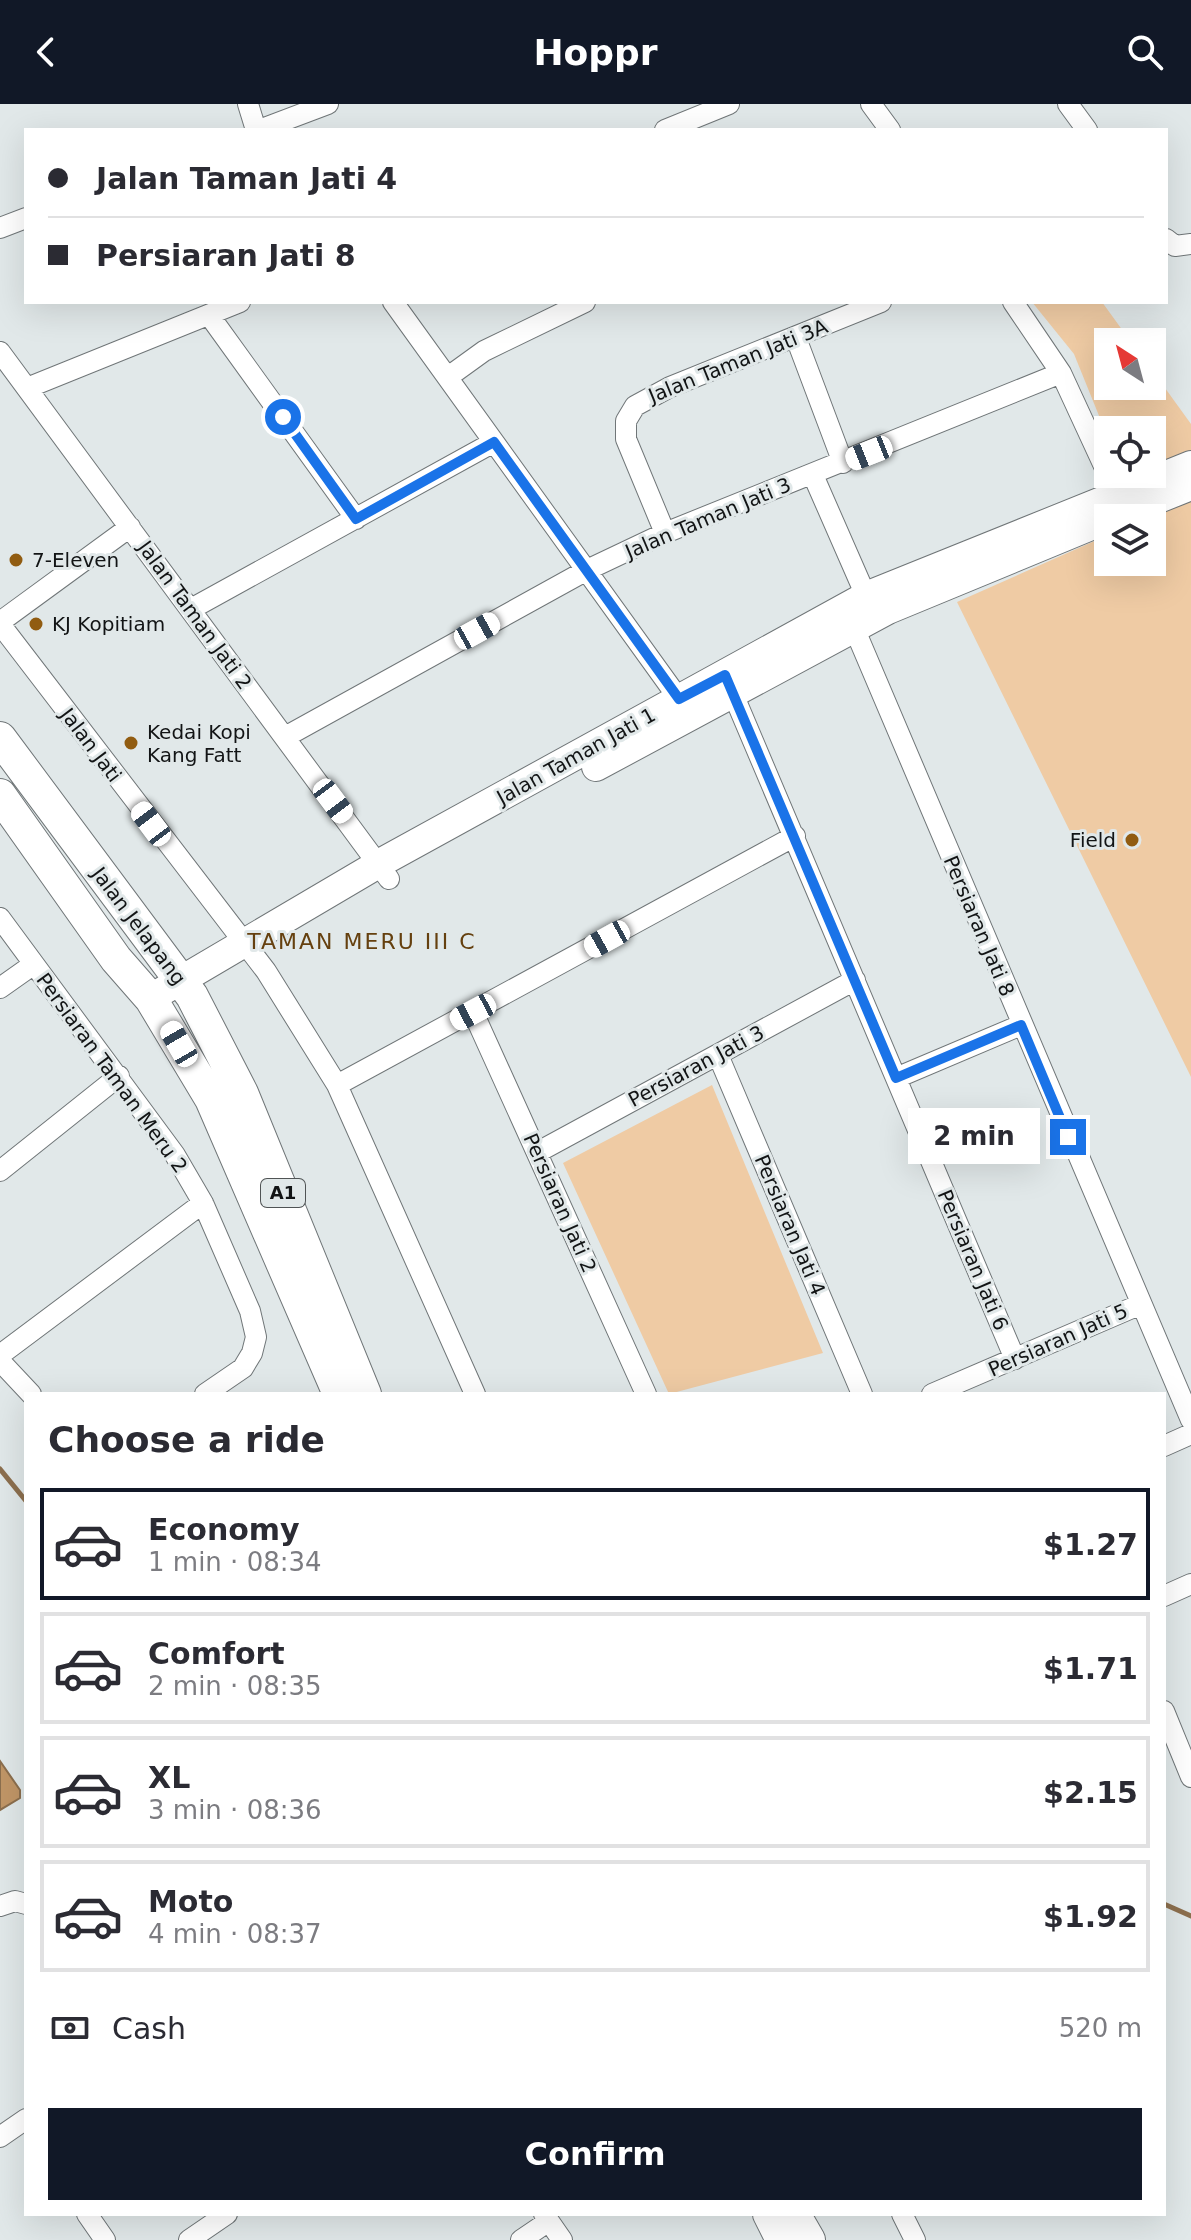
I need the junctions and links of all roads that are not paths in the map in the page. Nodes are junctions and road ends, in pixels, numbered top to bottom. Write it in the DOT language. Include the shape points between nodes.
graph roads {
  1 [pos="248,104"];
  2 [pos="328,104"];
  3 [pos="729,104"];
  4 [pos="871,104"];
  5 [pos="1068,104"];
  6 [pos="257,128"];
  7 [pos="263,128"];
  8 [pos="670,128"];
  9 [pos="889,128"];
  10 [pos="1086,128"];
  11 [pos="24,219"];
  12 [pos="0,228"];
  13 [pos="1168,241"];
  14 [pos="1191,244"];
  15 [pos="235,304"];
  16 [pos="394,304"];
  17 [pos="581,304"];
  18 [pos="876,304"];
  19 [pos="1014,304"];
  20 [pos="209,315"];
  21 [pos="796,338"];
  22 [pos="0,352"];
  23 [pos="1061,373"];
  24 [pos="448,377"];
  25 [pos="27,388"];
  26 [pos="494,442"];
  27 [pos="843,463"];
  28 [pos="1191,465"];
  29 [pos="813,475"];
  30 [pos="1191,486"];
  31 [pos="1112,504"];
  32 [pos="1127,504"];
  33 [pos="1136,504"];
  34 [pos="356,519"];
  35 [pos="1094,519"];
  36 [pos="130,527"];
  37 [pos="665,533"];
  38 [pos="587,570"];
  39 [pos="191,609"];
  40 [pos="855,611"];
  41 [pos="0,623"];
  42 [pos="729,684"];
  43 [pos="679,699"];
  44 [pos="285,737"];
  45 [pos="0,738"];
  46 [pos="0,795"];
  47 [pos="795,836"];
  48 [pos="385,871"];
  49 [pos="0,918"];
  50 [pos="246,948"];
  51 [pos="34,964"];
  52 [pos="855,980"];
  53 [pos="0,988"];
  54 [pos="185,988"];
  55 [pos="157,1008"];
  56 [pos="473,1012"];
  57 [pos="1021,1025"];
  58 [pos="718,1055"];
  59 [pos="119,1076"];
  60 [pos="896,1078"];
  61 [pos="337,1085"];
  62 [pos="538,1152"];
  63 [pos="0,1171"];
  64 [pos="203,1203"];
  65 [pos="1139,1305"];
  66 [pos="0,1358"];
  67 [pos="1015,1359"];
  68 [pos="29,1392"];
  69 [pos="208,1392"];
  70 [pos="338,1392"];
  71 [pos="364,1392"];
  72 [pos="474,1392"];
  73 [pos="645,1392"];
  74 [pos="861,1392"];
  75 [pos="937,1392"];
  76 [pos="1191,1420"];
  77 [pos="1191,1434"];
  78 [pos="1166,1445"];
  79 [pos="1191,1584"];
  80 [pos="1166,1595"];
  81 [pos="1166,1716"];
  82 [pos="1191,1777"];
  83 [pos="24,2122"];
  84 [pos="0,2137"];
  85 [pos="88,2216"];
  86 [pos="224,2216"];
  87 [pos="770,2216"];
  88 [pos="795,2216"];
  89 [pos="903,2216"];
  90 [pos="547,2218"];
  91 [pos="105,2240"];
  92 [pos="189,2240"];
  93 [pos="521,2240"];
  94 [pos="562,2240"];
  95 [pos="782,2240"];
  96 [pos="809,2240"];
  97 [pos="915,2240"];
  1 -- 6 [label="street"];
  2 -- 7 [label="street"];
  3 -- 8 [label="street"];
  4 -- 9 [label="street"];
  5 -- 10 [label="street"];
  11 -- 12 [label="street"];
  13 -- 14 [label="street" via="1175,246"];
  15 -- 20 [label="street"];
  16 -- 24 [label="street"];
  17 -- 24 [label="street" via="484,351"];
  18 -- 21 [label="street, Jalan Taman Jati 3A"];
  19 -- 23 [label="street"];
  20 -- 25 [label="street"];
  20 -- 34 [label="street"];
  21 -- 27 [label="street"];
  21 -- 37 [label="street, Jalan Taman Jati 3A" via="670,387 629,414 629,448"];
  22 -- 25 [label="street, Jalan Taman Jati 2"];
  23 -- 27 [label="street, Jalan Taman Jati 3"];
  23 -- 31 [label="street"];
  24 -- 26 [label="street"];
  25 -- 36 [label="street, Jalan Taman Jati 2"];
  26 -- 34 [label="street"];
  26 -- 38 [label="street"];
  27 -- 29 [label="street, Jalan Taman Jati 3"];
  28 -- 32 [label="street, Jalan Taman Jati 1"];
  29 -- 37 [label="street, Jalan Taman Jati 3"];
  29 -- 40 [label="street, Persiaran Jati 8"];
  30 -- 33 [label="street, Jalan Taman Jati 1"];
  34 -- 39 [label="street"];
  35 -- 40 [label="street, Jalan Taman Jati 1"];
  36 -- 39 [label="street, Jalan Taman Jati 2"];
  36 -- 41 [label="street"];
  37 -- 38 [label="street, Jalan Taman Jati 3"];
  38 -- 43 [label="street"];
  38 -- 44 [label="street, Jalan Taman Jati 3"];
  39 -- 44 [label="street, Jalan Taman Jati 2"];
  40 -- 42 [label="street, Jalan Taman Jati 1"];
  40 -- 57 [label="street, Persiaran Jati 8"];
  41 -- 50 [label="street, Jalan Jati"];
  42 -- 43 [label="street, Jalan Taman Jati 1"];
  42 -- 47 [label="street, Persiaran Jati 6"];
  42 -- 48 [label="street, Jalan Taman Jati 1"];
  43 -- 48 [label="street, Jalan Taman Jati 1"];
  44 -- 48 [label="street, Jalan Taman Jati 2"];
  45 -- 54 [label="main road, Jalan Jelapang / A1"];
  46 -- 55 [label="main road, Jalan Jelapang / A1"];
  47 -- 52 [label="street, Persiaran Jati 6"];
  47 -- 56 [label="street"];
  48 -- 50 [label="street, Jalan Taman Jati 1"];
  49 -- 51 [label="street, Persiaran Taman Meru 2"];
  50 -- 54 [label="street, Jalan Taman Jati 1"];
  50 -- 61 [label="street, Jalan Jati"];
  51 -- 53 [label="street"];
  51 -- 59 [label="street, Persiaran Taman Meru 2"];
  52 -- 58 [label="street, Persiaran Jati 3"];
  52 -- 60 [label="street, Persiaran Jati 6"];
  54 -- 55 [label="street, Jalan Taman Jati 1"];
  54 -- 71 [label="main road, Jalan Jelapang / A1" via="242,1093"];
  55 -- 70 [label="main road, Jalan Jelapang / A1" via="211,1099"];
  56 -- 61 [label="street"];
  56 -- 62 [label="street, Persiaran Jati 2"];
  57 -- 60 [label="street"];
  57 -- 65 [label="street, Persiaran Jati 8"];
  58 -- 62 [label="street, Persiaran Jati 3"];
  58 -- 74 [label="street, Persiaran Jati 4"];
  59 -- 63 [label="street"];
  59 -- 64 [label="street, Persiaran Taman Meru 2"];
  60 -- 67 [label="street, Persiaran Jati 6"];
  61 -- 72 [label="street, Jalan Jati"];
  62 -- 73 [label="street, Persiaran Jati 2"];
  64 -- 66 [label="street"];
  64 -- 69 [label="street, Persiaran Taman Meru 2" via="256,1337 243,1368"];
  65 -- 67 [label="street, Persiaran Jati 5"];
  65 -- 76 [label="street, Persiaran Jati 8"];
  66 -- 68 [label="street"];
  67 -- 75 [label="street, Persiaran Jati 5"];
  77 -- 78 [label="street"];
  79 -- 80 [label="street"];
  81 -- 82 [label="street"];
  83 -- 84 [label="street"];
  85 -- 91 [label="street"];
  86 -- 92 [label="street"];
  87 -- 95 [label="main road"];
  88 -- 96 [label="main road"];
  89 -- 97 [label="street"];
  90 -- 93 [label="street"];
  90 -- 94 [label="street"];
}
